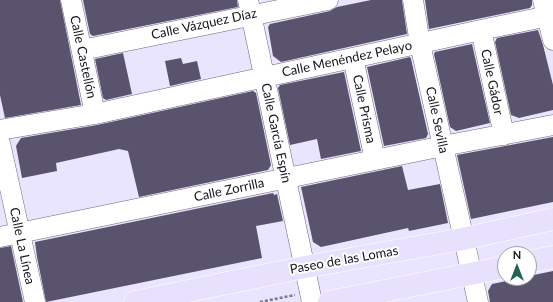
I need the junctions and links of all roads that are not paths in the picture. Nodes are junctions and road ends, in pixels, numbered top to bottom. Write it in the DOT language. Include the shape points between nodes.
graph roads {
  1 [pos="71,0"];
  2 [pos="328,0"];
  3 [pos="413,0"];
  4 [pos="249,7"];
  5 [pos="548,11"];
  6 [pos="481,30"];
  7 [pos="553,40"];
  8 [pos="420,44"];
  9 [pos="82,50"];
  10 [pos="353,58"];
  11 [pos="264,77"];
  12 [pos="95,114"];
  13 [pos="553,125"];
  14 [pos="0,130"];
  15 [pos="504,135"];
  16 [pos="0,143"];
  17 [pos="443,146"];
  18 [pos="375,160"];
  19 [pos="285,178"];
  20 [pos="553,219"];
  21 [pos="20,233"];
  22 [pos="0,237"];
  23 [pos="463,239"];
  24 [pos="553,257"];
  25 [pos="537,260"];
  26 [pos="305,267"];
  27 [pos="497,269"];
  28 [pos="471,274"];
  29 [pos="35,302"];
  30 [pos="135,302"];
  31 [pos="312,302"];
  32 [pos="329,302"];
  33 [pos="478,302"];
  1 -- 9 [label="street, Calle Castellón"];
  2 -- 4 [label="street, Calle Vázquez Díaz"];
  3 -- 8 [label="street, Calle Sevilla"];
  4 -- 9 [label="street, Calle Vázquez Díaz"];
  4 -- 11 [label="street, Calle García Espín"];
  5 -- 6 [label="street, Calle Menéndez Pelayo"];
  5 -- 7 [label="street"];
  6 -- 8 [label="street, Calle Menéndez Pelayo"];
  6 -- 15 [label="street, Calle Gádor"];
  8 -- 10 [label="street, Calle Menéndez Pelayo"];
  8 -- 17 [label="street, Calle Sevilla"];
  9 -- 12 [label="street, Calle Castellón"];
  10 -- 11 [label="street, Calle Menéndez Pelayo"];
  10 -- 18 [label="street, Calle Prisma"];
  11 -- 12 [label="street, Calle Menéndez Pelayo"];
  11 -- 19 [label="street, Calle García Espín"];
  12 -- 14 [label="street, Calle Menéndez Pelayo"];
  13 -- 15 [label="street, Calle Zorrilla"];
  15 -- 17 [label="street, Calle Zorrilla"];
  16 -- 21 [label="street, Calle La Línea"];
  17 -- 18 [label="street, Calle Zorrilla"];
  17 -- 23 [label="street, Calle Sevilla"];
  18 -- 19 [label="street, Calle Zorrilla"];
  19 -- 21 [label="street, Calle Zorrilla"];
  19 -- 26 [label="street, Calle García Espín"];
  20 -- 23 [label="main road, Paseo de las Lomas"];
  21 -- 22 [label="street, Calle Zorrilla"];
  21 -- 29 [label="street, Calle La Línea"];
  23 -- 26 [label="main road, Paseo de las Lomas"];
  23 -- 28 [label="street, Calle Sevilla"];
  24 -- 25 [label="main road"];
  26 -- 30 [label="main road, Paseo de las Lomas"];
  26 -- 31 [label="street, Calle García Espín"];
  27 -- 28 [label="main road"];
  28 -- 32 [label="main road"];
  28 -- 33 [label="street"];
}
